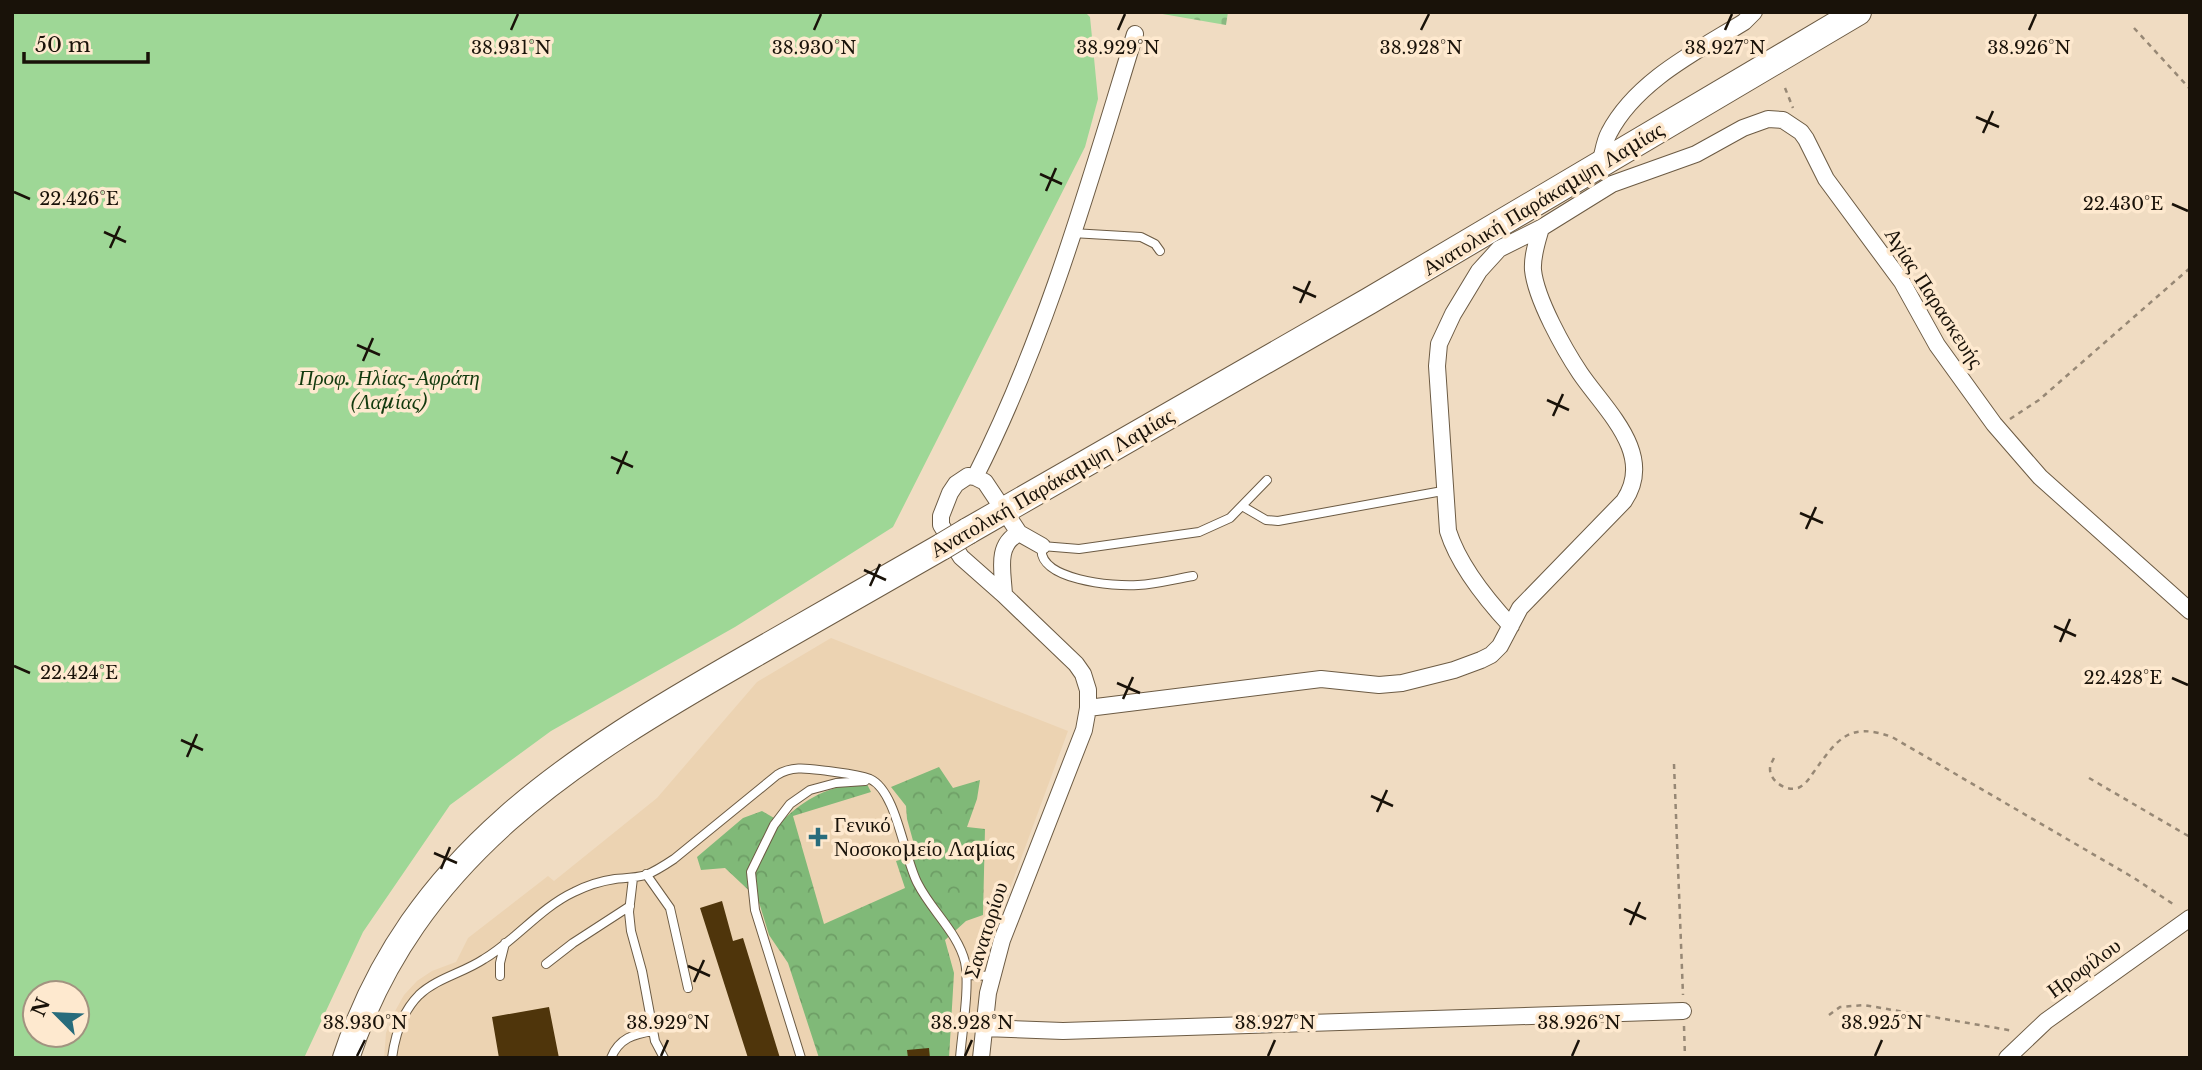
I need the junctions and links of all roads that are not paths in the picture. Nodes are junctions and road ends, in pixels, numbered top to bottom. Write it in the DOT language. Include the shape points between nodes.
graph roads {
  1 [pos="1754,12"];
  2 [pos="1858,12"];
  3 [pos="1135,34"];
  4 [pos="1600,164"];
  5 [pos="1542,218"];
  6 [pos="1072,233"];
  7 [pos="1160,251"];
  8 [pos="975,477"];
  9 [pos="1267,480"];
  10 [pos="1437,492"];
  11 [pos="1242,506"];
  12 [pos="1011,522"];
  13 [pos="1042,546"];
  14 [pos="1193,576"];
  15 [pos="1004,595"];
  16 [pos="2190,611"];
  17 [pos="1511,626"];
  18 [pos="1088,708"];
  19 [pos="875,782"];
  20 [pos="646,874"];
  21 [pos="633,878"];
  22 [pos="630,906"];
  23 [pos="2186,914"];
  24 [pos="505,943"];
  25 [pos="546,964"];
  26 [pos="966,975"];
  27 [pos="500,976"];
  28 [pos="992,976"];
  29 [pos="688,988"];
  30 [pos="1683,1011"];
  31 [pos="984,1028"];
  32 [pos="653,1031"];
  33 [pos="346,1058"];
  34 [pos="392,1058"];
  35 [pos="611,1058"];
  36 [pos="664,1058"];
  37 [pos="801,1058"];
  38 [pos="960,1058"];
  39 [pos="981,1058"];
  40 [pos="2007,1058"];
  1 -- 4 [label="street" via="1644,91 1616,120"];
  2 -- 4 [label="main road, Ανατολική Παράκαμψη Λαμίας"];
  3 -- 6 [label="street"];
  4 -- 5 [label="main road, Ανατολική Παράκαμψη Λαμίας"];
  5 -- 12 [label="main road, Ανατολική Παράκαμψη Λαμίας"];
  5 -- 16 [label="street, Αγίας Παρασκευής" via="1631,176 1696,154 1743,128 1768,119 1783,120 1801,132 1826,178 1902,282 1937,345 1994,424 2040,477"];
  5 -- 17 [label="street, Αγίας Παρασκευής" via="1485,264 1454,314 1438,352 1448,531 1477,584"];
  5 -- 17 [label="street" via="1534,252 1535,280 1572,360 1626,436 1634,477 1624,501 1520,608"];
  6 -- 7 [label="lane" via="1141,237"];
  6 -- 8 [label="street" via="1026,365"];
  8 -- 12 [label="street" via="985,482"];
  8 -- 15 [label="street, Σανατορίου" via="956,484 943,508 941,525 961,557"];
  9 -- 11 [label="lane"];
  10 -- 11 [label="lane" via="1278,521 1266,520"];
  11 -- 13 [label="lane" via="1230,518 1179,536 1079,549"];
  12 -- 13 [label="street"];
  12 -- 15 [label="street" via="1003,546"];
  12 -- 33 [label="main road, Ανατολική Παράκαμψη Λαμίας, bridge" via="968,531 665,706 566,770 512,813 460,863 404,938 369,1001"];
  13 -- 14 [label="lane" via="1046,564 1070,576 1126,585"];
  15 -- 18 [label="street, Σανατορίου" via="1076,664 1087,684"];
  17 -- 18 [label="street" via="1487,658 1402,683 1321,679"];
  18 -- 28 [label="street, Σανατορίου" via="1084,730 1013,908"];
  19 -- 20 [label="lane" via="838,772 783,771 674,859"];
  19 -- 26 [label="lane" via="891,805 911,871 962,952"];
  19 -- 37 [label="lane" via="810,790 790,804 751,872 755,910"];
  20 -- 21 [label="lane"];
  20 -- 29 [label="lane" via="670,908"];
  21 -- 22 [label="lane"];
  21 -- 24 [label="lane" via="572,892"];
  22 -- 25 [label="lane"];
  22 -- 32 [label="lane" via="631,931"];
  23 -- 40 [label="street, Ηροφίλου" via="2031,1034"];
  24 -- 27 [label="lane"];
  24 -- 34 [label="lane" via="420,994 401,1022"];
  26 -- 28 [label="lane"];
  26 -- 38 [label="lane"];
  28 -- 31 [label="street, Σανατορίου"];
  30 -- 31 [label="street" via="1063,1031"];
  31 -- 39 [label="street, Σανατορίου"];
  32 -- 35 [label="lane" via="621,1041"];
  32 -- 36 [label="lane"];
}
